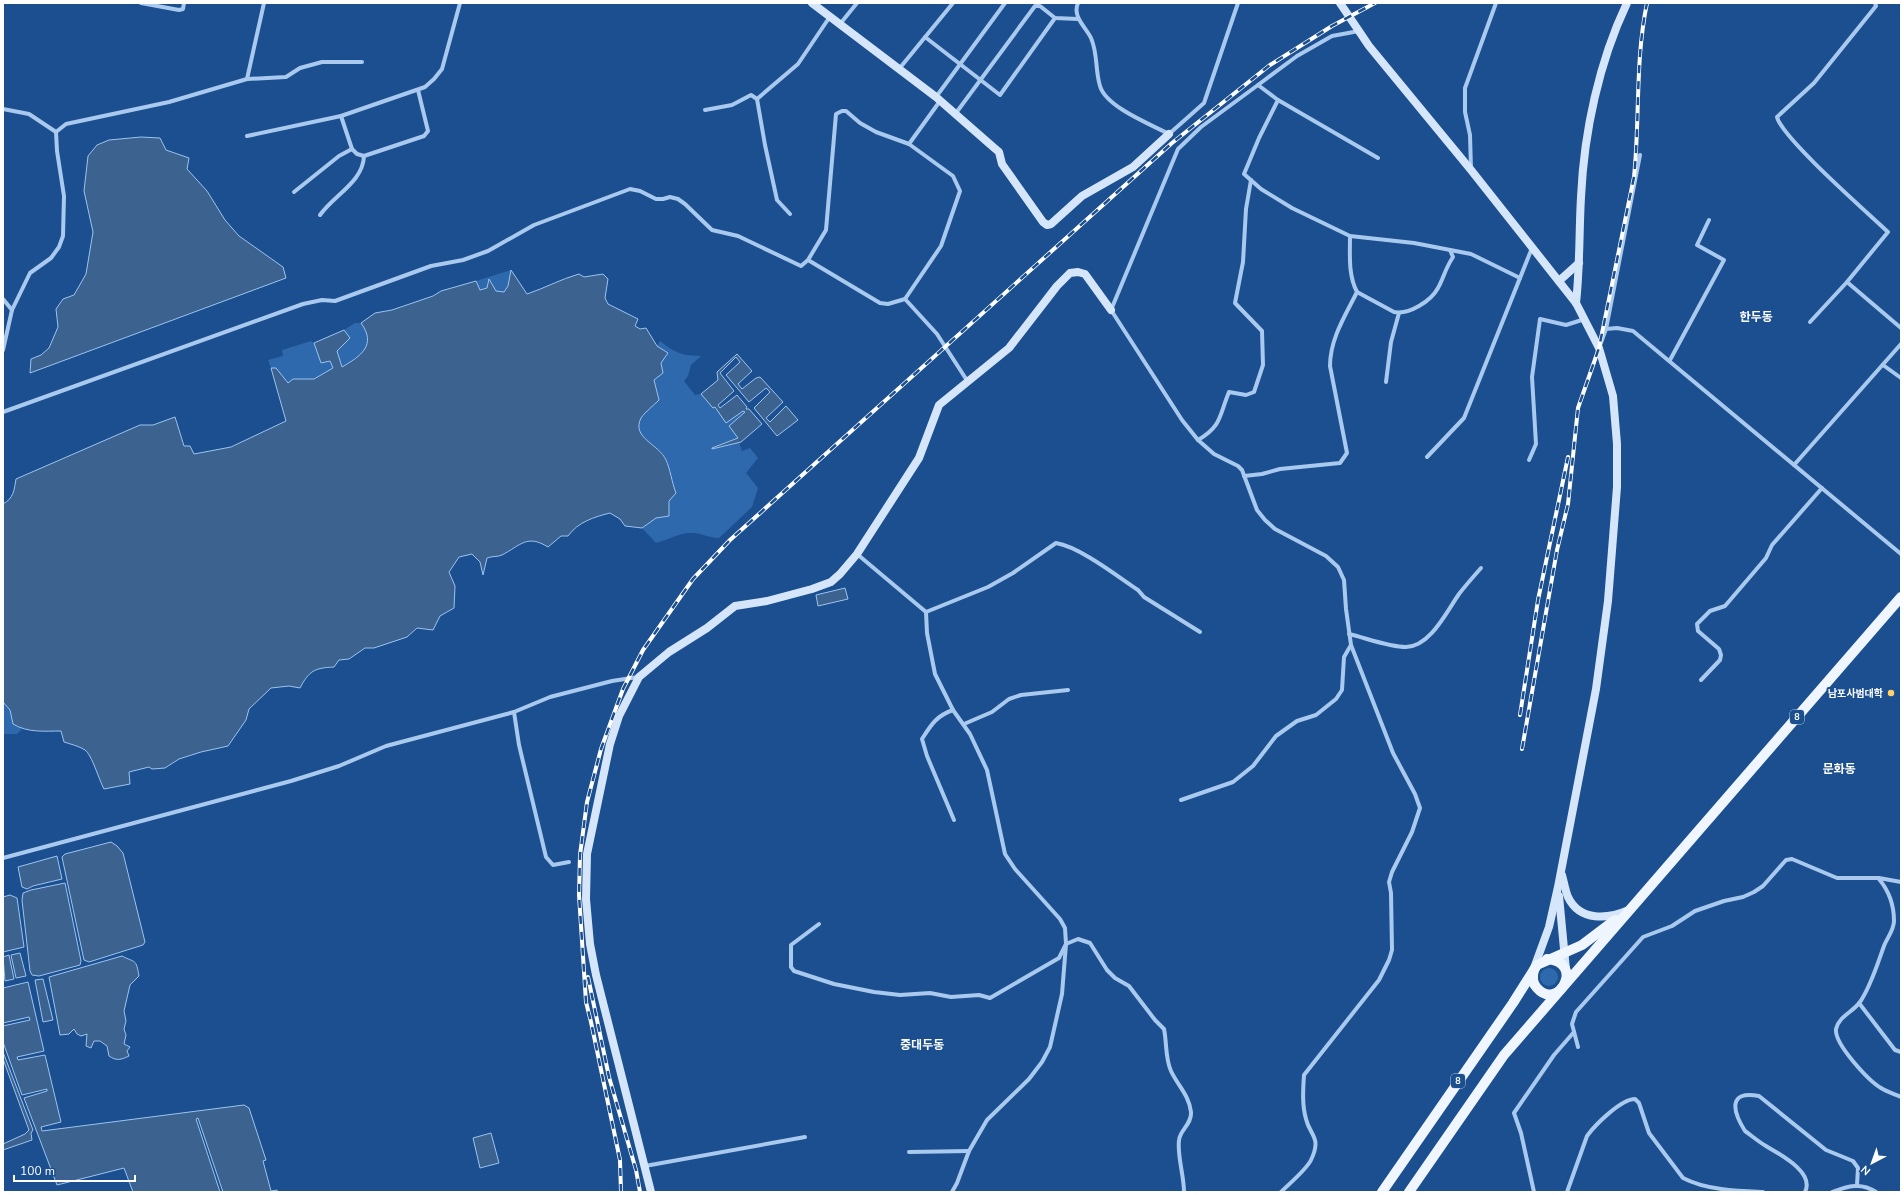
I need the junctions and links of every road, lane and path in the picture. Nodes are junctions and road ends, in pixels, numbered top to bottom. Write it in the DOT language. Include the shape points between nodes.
graph roads {
  1 [pos="141,3"];
  2 [pos="184,3"];
  3 [pos="264,3"];
  4 [pos="460,3"];
  5 [pos="812,3"];
  6 [pos="857,3"];
  7 [pos="953,3"];
  8 [pos="1005,3"];
  9 [pos="1078,3"];
  10 [pos="1238,3"];
  11 [pos="1340,3"];
  12 [pos="1496,3"];
  13 [pos="1627,3"];
  14 [pos="1875,3"];
  15 [pos="829,18"];
  16 [pos="1055,18"];
  17 [pos="1078,19"];
  18 [pos="840,25"];
  19 [pos="1360,31"];
  20 [pos="925,37"];
  21 [pos="362,62"];
  22 [pos="960,65"];
  23 [pos="898,70"];
  24 [pos="247,79"];
  25 [pos="980,81"];
  26 [pos="1258,85"];
  27 [pos="418,90"];
  28 [pos="757,99"];
  29 [pos="938,99"];
  30 [pos="1278,100"];
  31 [pos="3,109"];
  32 [pos="705,110"];
  33 [pos="956,113"];
  34 [pos="341,116"];
  35 [pos="56,132"];
  36 [pos="1169,134"];
  37 [pos="247,136"];
  38 [pos="909,144"];
  39 [pos="352,149"];
  40 [pos="1640,155"];
  41 [pos="364,156"];
  42 [pos="1378,158"];
  43 [pos="1471,170"];
  44 [pos="1251,180"];
  45 [pos="294,192"];
  46 [pos="790,214"];
  47 [pos="320,215"];
  48 [pos="1709,220"];
  49 [pos="1350,236"];
  50 [pos="1532,248"];
  51 [pos="1450,250"];
  52 [pos="808,260"];
  53 [pos="1580,262"];
  54 [pos="1520,278"];
  55 [pos="1559,281"];
  56 [pos="1847,282"];
  57 [pos="1357,292"];
  58 [pos="3,299"];
  59 [pos="905,299"];
  60 [pos="1576,303"];
  61 [pos="12,310"];
  62 [pos="1111,310"];
  63 [pos="1399,313"];
  64 [pos="1585,319"];
  65 [pos="1810,322"];
  66 [pos="1901,328"];
  67 [pos="1606,329"];
  68 [pos="1901,344"];
  69 [pos="1599,348"];
  70 [pos="3,350"];
  71 [pos="1670,360"];
  72 [pos="1883,365"];
  73 [pos="1901,378"];
  74 [pos="968,382"];
  75 [pos="1386,382"];
  76 [pos="3,412"];
  77 [pos="1198,440"];
  78 [pos="1427,457"];
  79 [pos="1529,460"];
  80 [pos="1794,465"];
  81 [pos="1244,476"];
  82 [pos="1822,488"];
  83 [pos="857,554"];
  84 [pos="1901,554"];
  85 [pos="1480,568"];
  86 [pos="1901,597"];
  87 [pos="926,612"];
  88 [pos="1200,632"];
  89 [pos="1349,634"];
  90 [pos="1351,645"];
  91 [pos="639,677"];
  92 [pos="1701,680"];
  93 [pos="1068,690"];
  94 [pos="953,710"];
  95 [pos="514,712"];
  96 [pos="964,724"];
  97 [pos="1182,800"];
  98 [pos="954,820"];
  99 [pos="3,858"];
  100 [pos="569,862"];
  101 [pos="1561,872"];
  102 [pos="1879,878"];
  103 [pos="1901,882"];
  104 [pos="1558,887"];
  105 [pos="1630,909"];
  106 [pos="819,924"];
  107 [pos="1066,944"];
  108 [pos="1564,954"];
  109 [pos="1547,960"];
  110 [pos="1534,969"];
  111 [pos="1566,972"];
  112 [pos="1563,988"];
  113 [pos="1859,1003"];
  114 [pos="1574,1032"];
  115 [pos="1578,1047"];
  116 [pos="1901,1052"];
  117 [pos="1901,1096"];
  118 [pos="805,1137"];
  119 [pos="968,1151"];
  120 [pos="909,1152"];
  121 [pos="645,1166"];
  122 [pos="1857,1185"];
  123 [pos="651,1192"];
  124 [pos="952,1192"];
  125 [pos="1184,1192"];
  126 [pos="1281,1192"];
  127 [pos="1382,1192"];
  128 [pos="1409,1192"];
  129 [pos="1534,1192"];
  130 [pos="1567,1192"];
  131 [pos="1763,1192"];
  132 [pos="1806,1192"];
  133 [pos="1832,1192"];
  134 [pos="1876,1192"];
  1 -- 2 [label="street" via="179,10 183,9"];
  3 -- 24 [label="street"];
  4 -- 27 [label="street" via="442,69 430,83"];
  5 -- 15 [label="street"];
  6 -- 18 [label="street"];
  7 -- 20 [label="street"];
  8 -- 22 [label="street"];
  9 -- 17 [label="street"];
  10 -- 36 [label="street" via="1204,103"];
  11 -- 19 [label="street"];
  12 -- 43 [label="street" via="1465,88"];
  13 -- 53 [label="street" via="1618,21 1603,66 1590,120 1581,195"];
  14 -- 56 [label="street" via="1876,6 1814,84 1777,117 1783,128 1815,164 1888,232"];
  15 -- 18 [label="street"];
  15 -- 28 [label="street" via="798,64"];
  16 -- 17 [label="street"];
  16 -- 25 [label="street" via="1040,6 1035,6"];
  16 -- 25 [label="street" via="1000,95"];
  17 -- 36 [label="street" via="1089,33 1096,50 1103,94 1115,106"];
  18 -- 23 [label="street"];
  19 -- 26 [label="street" via="1332,36 1297,56"];
  19 -- 43 [label="street"];
  20 -- 22 [label="street"];
  20 -- 23 [label="street"];
  21 -- 24 [label="street" via="322,62 300,68 286,77"];
  22 -- 25 [label="street"];
  22 -- 29 [label="street"];
  23 -- 29 [label="street"];
  24 -- 35 [label="street" via="169,102 66,124"];
  25 -- 33 [label="street"];
  26 -- 30 [label="street"];
  26 -- 62 [label="street" via="1202,127 1178,149"];
  27 -- 34 [label="street"];
  27 -- 41 [label="street" via="428,131 424,136"];
  28 -- 32 [label="street" via="751,95 732,105"];
  28 -- 46 [label="street" via="764,145 777,200"];
  29 -- 33 [label="street"];
  29 -- 38 [label="street"];
  30 -- 42 [label="street"];
  30 -- 44 [label="street" via="1244,174"];
  31 -- 35 [label="street" via="29,114"];
  33 -- 36 [label="street" via="999,152 1002,164 1047,225 1082,196 1134,167"];
  34 -- 37 [label="street"];
  34 -- 39 [label="street"];
  35 -- 61 [label="street" via="64,196 63,236 51,258 30,273"];
  38 -- 52 [label="street" via="876,132 846,111 836,114 826,230"];
  38 -- 59 [label="street" via="953,176 960,192 941,246"];
  39 -- 41 [label="street"];
  39 -- 45 [label="street" via="339,156"];
  40 -- 67 [label="street"];
  41 -- 47 [label="street" via="359,175"];
  43 -- 50 [label="street"];
  44 -- 49 [label="street" via="1292,208"];
  44 -- 77 [label="street" via="1246,209 1243,262 1235,303 1262,331 1263,365 1254,392 1246,396 1229,392 1218,424 1210,433"];
  48 -- 71 [label="street" via="1697,245 1724,260"];
  49 -- 51 [label="street"];
  49 -- 57 [label="street" via="1350,267"];
  50 -- 54 [label="street"];
  50 -- 55 [label="street"];
  51 -- 54 [label="street" via="1471,254"];
  51 -- 63 [label="street" via="1454,257 1445,269 1438,289 1422,304"];
  52 -- 59 [label="street" via="880,303 888,304"];
  52 -- 76 [label="street" via="801,266 738,236 712,230 678,199 656,199 630,189 534,225 488,251 463,260 431,266 335,301 322,300 303,304"];
  53 -- 55 [label="street"];
  53 -- 60 [label="street"];
  54 -- 78 [label="street" via="1464,418"];
  55 -- 60 [label="street"];
  56 -- 65 [label="street"];
  56 -- 66 [label="street"];
  57 -- 63 [label="street"];
  57 -- 81 [label="street" via="1334,339 1330,354 1330,366 1347,453 1344,460 1340,463 1280,468"];
  58 -- 61 [label="street"];
  59 -- 74 [label="street" via="937,334"];
  60 -- 64 [label="street"];
  61 -- 70 [label="street"];
  62 -- 74 [label="street" via="1085,274 1070,273 1009,348"];
  62 -- 77 [label="street" via="1182,420"];
  63 -- 75 [label="street" via="1391,342"];
  64 -- 69 [label="street"];
  64 -- 79 [label="street" via="1566,325 1540,319 1532,377 1536,444"];
  67 -- 69 [label="street"];
  67 -- 71 [label="street" via="1633,331"];
  68 -- 72 [label="street"];
  69 -- 101 [label="street" via="1613,396 1617,444 1613,549 1596,689"];
  71 -- 80 [label="street"];
  72 -- 73 [label="street"];
  72 -- 80 [label="street"];
  74 -- 83 [label="street" via="939,404 919,458"];
  77 -- 81 [label="street" via="1214,454 1238,466"];
  80 -- 82 [label="street"];
  81 -- 89 [label="street" via="1257,510 1275,530 1326,556 1338,567 1344,580"];
  82 -- 84 [label="street"];
  82 -- 92 [label="street" via="1772,545 1766,558 1725,606 1710,611 1697,624 1698,631 1719,649 1721,654 1720,660"];
  83 -- 87 [label="street"];
  83 -- 91 [label="street" via="831,582 786,597 735,606 707,628 669,652"];
  85 -- 89 [label="street" via="1439,625 1417,644 1407,647"];
  86 -- 105 [label="main road, 8"];
  87 -- 88 [label="street" via="988,587 1056,544 1066,545 1096,562 1138,590 1144,597"];
  87 -- 94 [label="street" via="927,633 935,674"];
  89 -- 90 [label="street"];
  90 -- 97 [label="street" via="1344,657 1342,690 1336,699 1316,715 1297,721 1276,736 1253,766 1233,782"];
  90 -- 126 [label="street" via="1393,753 1415,794 1420,814 1388,882 1392,950 1389,960 1379,980 1304,1075 1304,1111 1316,1144 1311,1162"];
  91 -- 95 [label="street" via="612,681 550,698"];
  91 -- 121 [label="street" via="619,716 610,744 587,854 586,876 590,944 596,975"];
  93 -- 96 [label="street" via="1021,695 1009,699 992,712"];
  94 -- 96 [label="street"];
  94 -- 98 [label="street" via="933,721 922,739"];
  95 -- 99 [label="street" via="386,746 339,766 291,781"];
  95 -- 100 [label="street" via="519,745 546,857 553,865"];
  96 -- 107 [label="street" via="987,770 1005,854 1014,869 1060,919 1065,928"];
  101 -- 104 [label="street"];
  101 -- 105 [label="street" via="1568,897 1584,913 1594,917 1606,917"];
  102 -- 103 [label="street"];
  102 -- 113 [label="street" via="1890,894 1894,921 1880,960"];
  102 -- 114 [label="street" via="1837,878 1792,859 1786,860 1763,886 1754,892 1695,911 1672,926 1643,937 1576,1012 1572,1024"];
  104 -- 108 [label="street"];
  104 -- 110 [label="street" via="1549,927"];
  105 -- 108 [label="main road, 8" via="1582,945"];
  105 -- 112 [label="main road, 8"];
  106 -- 107 [label="street" via="791,945 791,967 794,971 834,984 900,995 930,993 951,997 979,995 990,998 1059,958"];
  107 -- 119 [label="street" via="1062,994 1050,1047 1029,1079 987,1120"];
  107 -- 125 [label="street" via="1078,939 1090,943 1107,970 1130,986 1164,1029 1171,1071 1190,1104 1189,1123 1179,1138"];
  108 -- 109 [label="main road, 8"];
  108 -- 111 [label="street"];
  109 -- 110 [label="main road" via="1542,961"];
  109 -- 111 [label="main road" via="1559,962"];
  110 -- 112 [label="main road" via="1532,980 1538,990 1553,994"];
  110 -- 127 [label="main road, 8" via="1514,1002"];
  111 -- 112 [label="main road"];
  112 -- 128 [label="main road, 8" via="1504,1055"];
  113 -- 116 [label="street" via="1895,1050"];
  113 -- 117 [label="street" via="1840,1021 1836,1031 1837,1038 1854,1063 1874,1083"];
  114 -- 115 [label="street"];
  114 -- 129 [label="street" via="1554,1055 1514,1113"];
  118 -- 121 [label="street"];
  119 -- 120 [label="street"];
  119 -- 124 [label="street"];
  121 -- 123 [label="street"];
  122 -- 132 [label="street" via="1858,1168 1854,1161 1826,1150 1759,1096 1741,1095 1735,1105 1741,1124 1746,1131 1793,1162 1808,1185"];
  122 -- 133 [label="street"];
  122 -- 134 [label="street"];
  130 -- 131 [label="street" via="1587,1136 1620,1105 1628,1099 1635,1099 1639,1103 1649,1133 1683,1178 1717,1188"];
}
